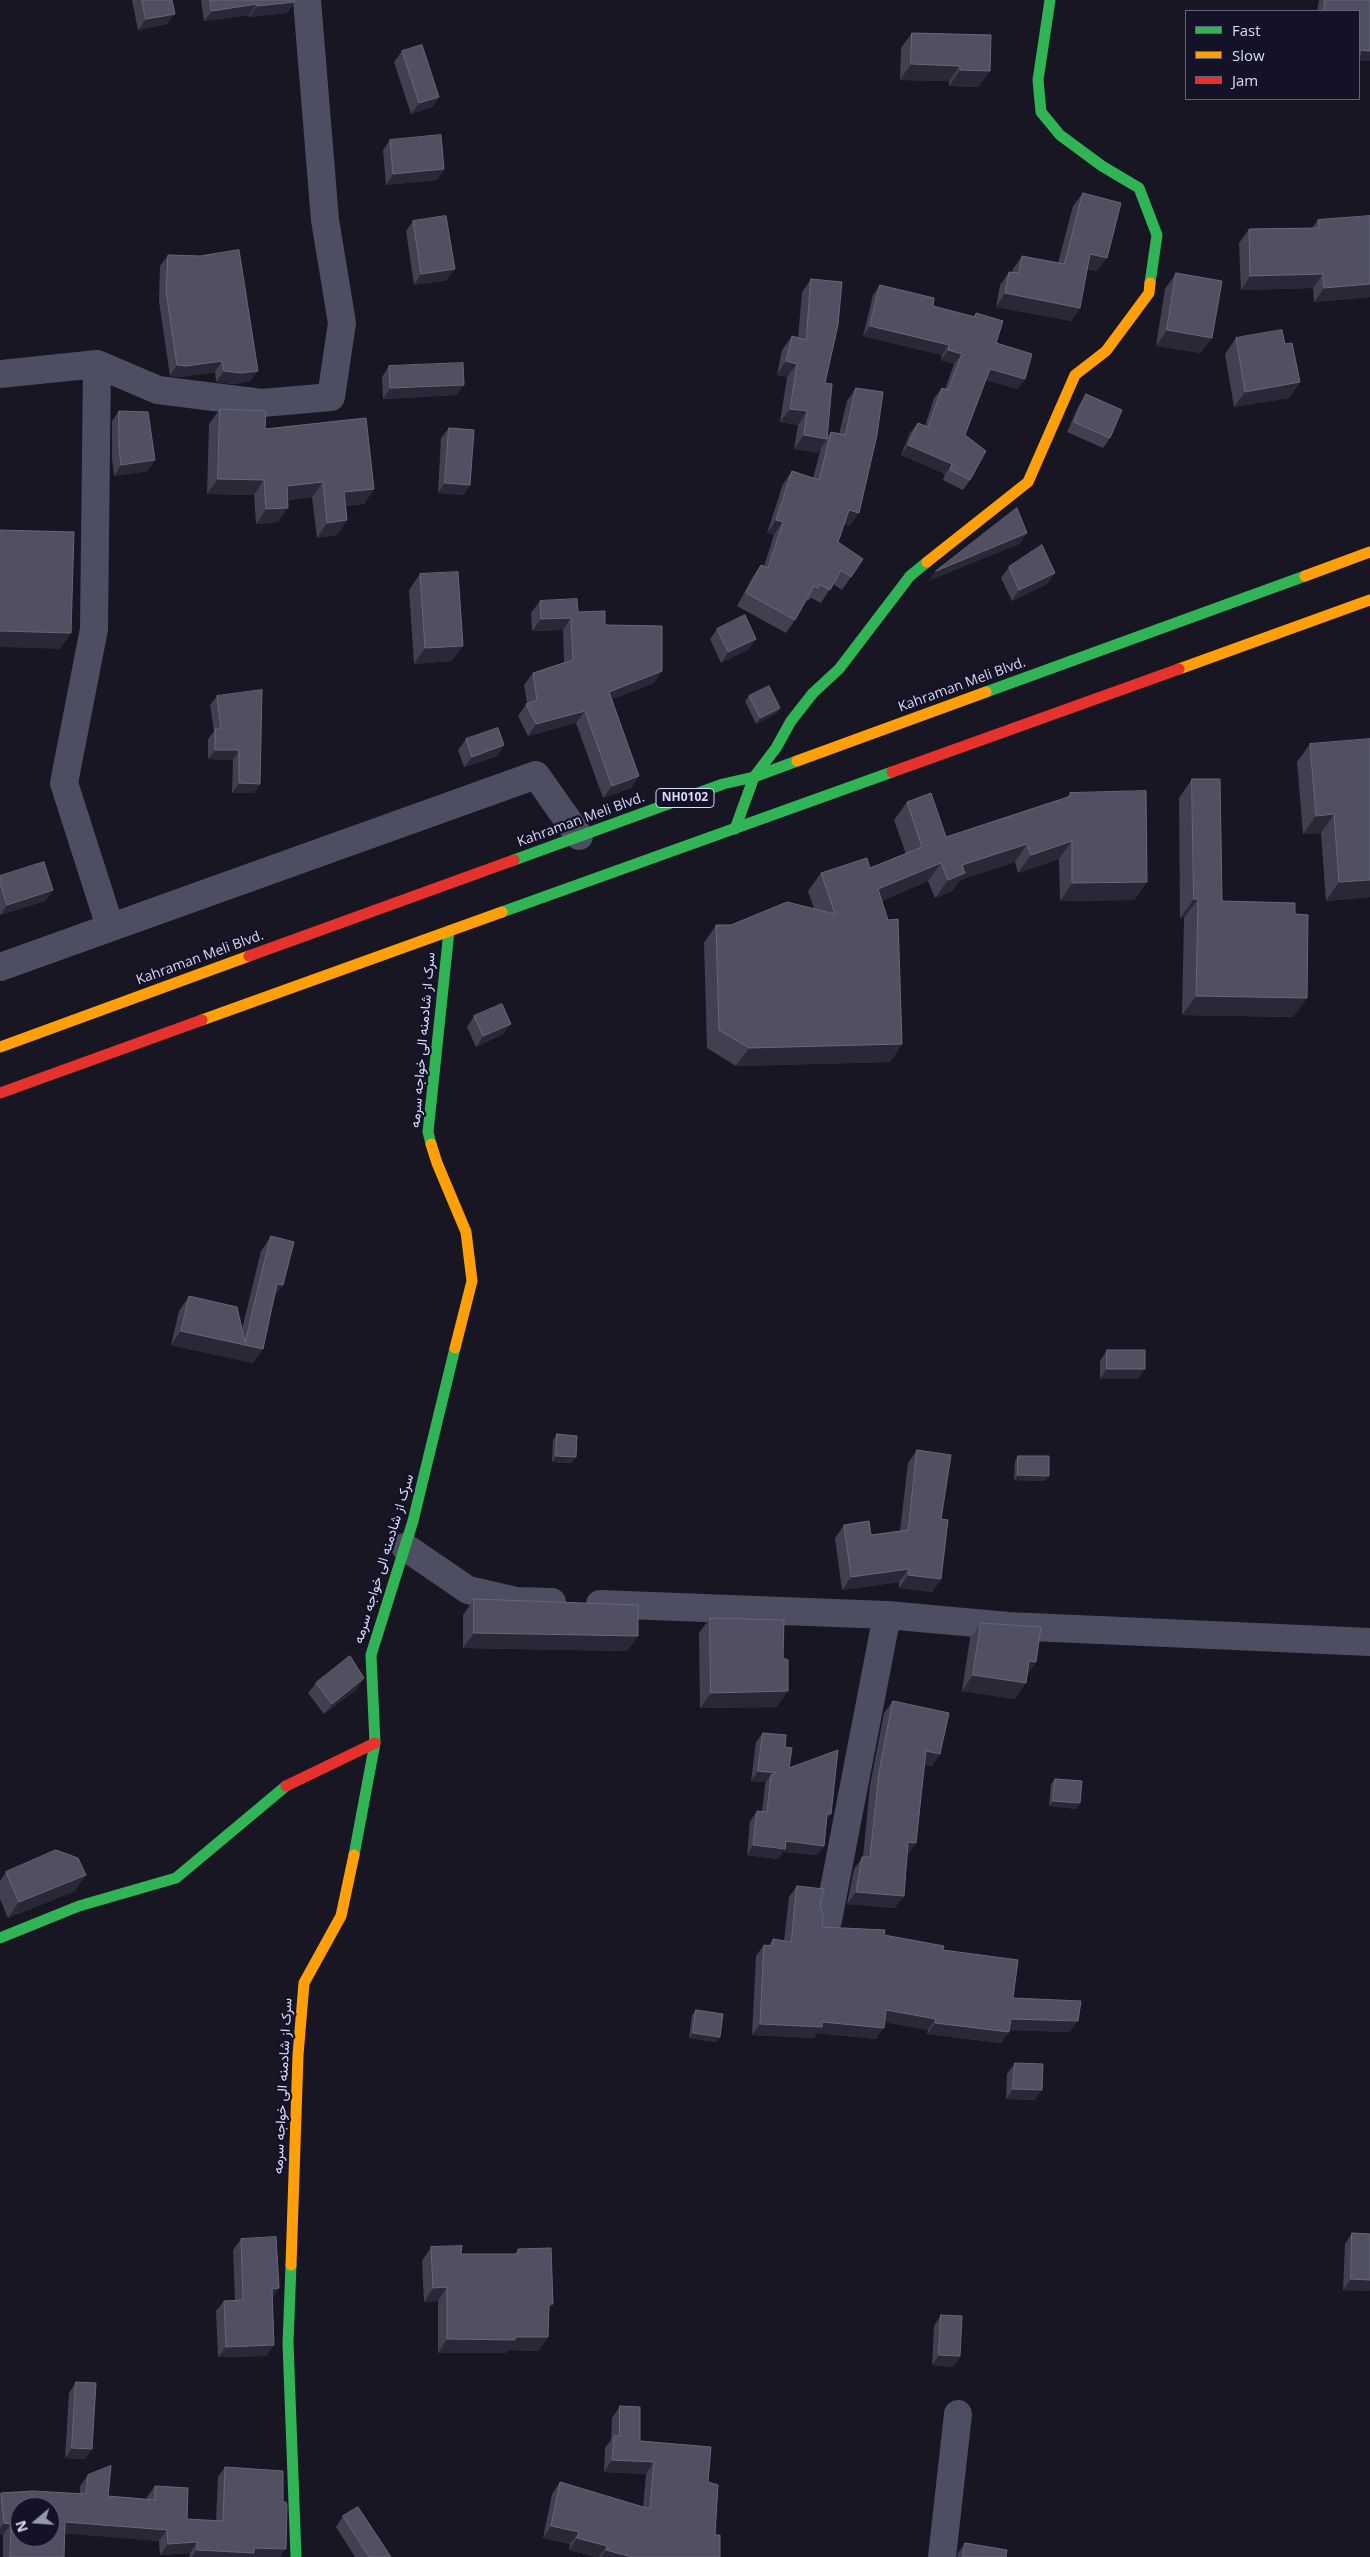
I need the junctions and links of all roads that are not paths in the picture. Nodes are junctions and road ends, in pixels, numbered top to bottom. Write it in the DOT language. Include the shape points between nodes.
graph roads {
  1 [pos="308,0"];
  2 [pos="1050,0"];
  3 [pos="97,364"];
  4 [pos="0,374"];
  5 [pos="1370,552"];
  6 [pos="1370,600"];
  7 [pos="754,777"];
  8 [pos="735,829"];
  9 [pos="579,836"];
  10 [pos="110,927"];
  11 [pos="448,931"];
  12 [pos="0,967"];
  13 [pos="0,1046"];
  14 [pos="0,1093"];
  15 [pos="405,1547"];
  16 [pos="887,1615"];
  17 [pos="1370,1642"];
  18 [pos="374,1742"];
  19 [pos="828,1920"];
  20 [pos="0,1938"];
  21 [pos="958,2414"];
  22 [pos="296,2557"];
  23 [pos="942,2557"];
  1 -- 3 [label="street" via="325,220 342,323 331,397 262,403 158,390"];
  2 -- 7 [label="main road" via="1038,80 1041,112 1060,135 1139,188 1157,236 1149,292 1106,351 1075,375 1028,482 910,576 838,669 791,721"];
  3 -- 4 [label="street"];
  3 -- 10 [label="street" via="94,630 64,783"];
  5 -- 7 [label="main road, Kahraman Meli Blvd. / NH0102"];
  6 -- 8 [label="main road"];
  7 -- 8 [label="main road"];
  7 -- 9 [label="main road, Kahraman Meli Blvd. / NH0102" via="724,784"];
  8 -- 11 [label="main road"];
  9 -- 10 [label="street" via="536,774"];
  9 -- 13 [label="main road, Kahraman Meli Blvd. / NH0102"];
  10 -- 12 [label="street"];
  11 -- 14 [label="main road"];
  11 -- 15 [label="main road, سرک از شادمنه الی خواجه سرمه" via="428,1132 437,1163 466,1232 472,1281"];
  15 -- 16 [label="street" via="468,1590 516,1601"];
  15 -- 18 [label="main road, سرک از شادمنه الی خواجه سرمه" via="371,1655"];
  16 -- 17 [label="street" via="1008,1626"];
  16 -- 19 [label="street"];
  18 -- 20 [label="main road" via="286,1786 176,1878 79,1906"];
  18 -- 22 [label="main road, سرک از شادمنه الی خواجه سرمه" via="341,1916 304,1983 300,2017 288,2343"];
  21 -- 23 [label="street"];
}
